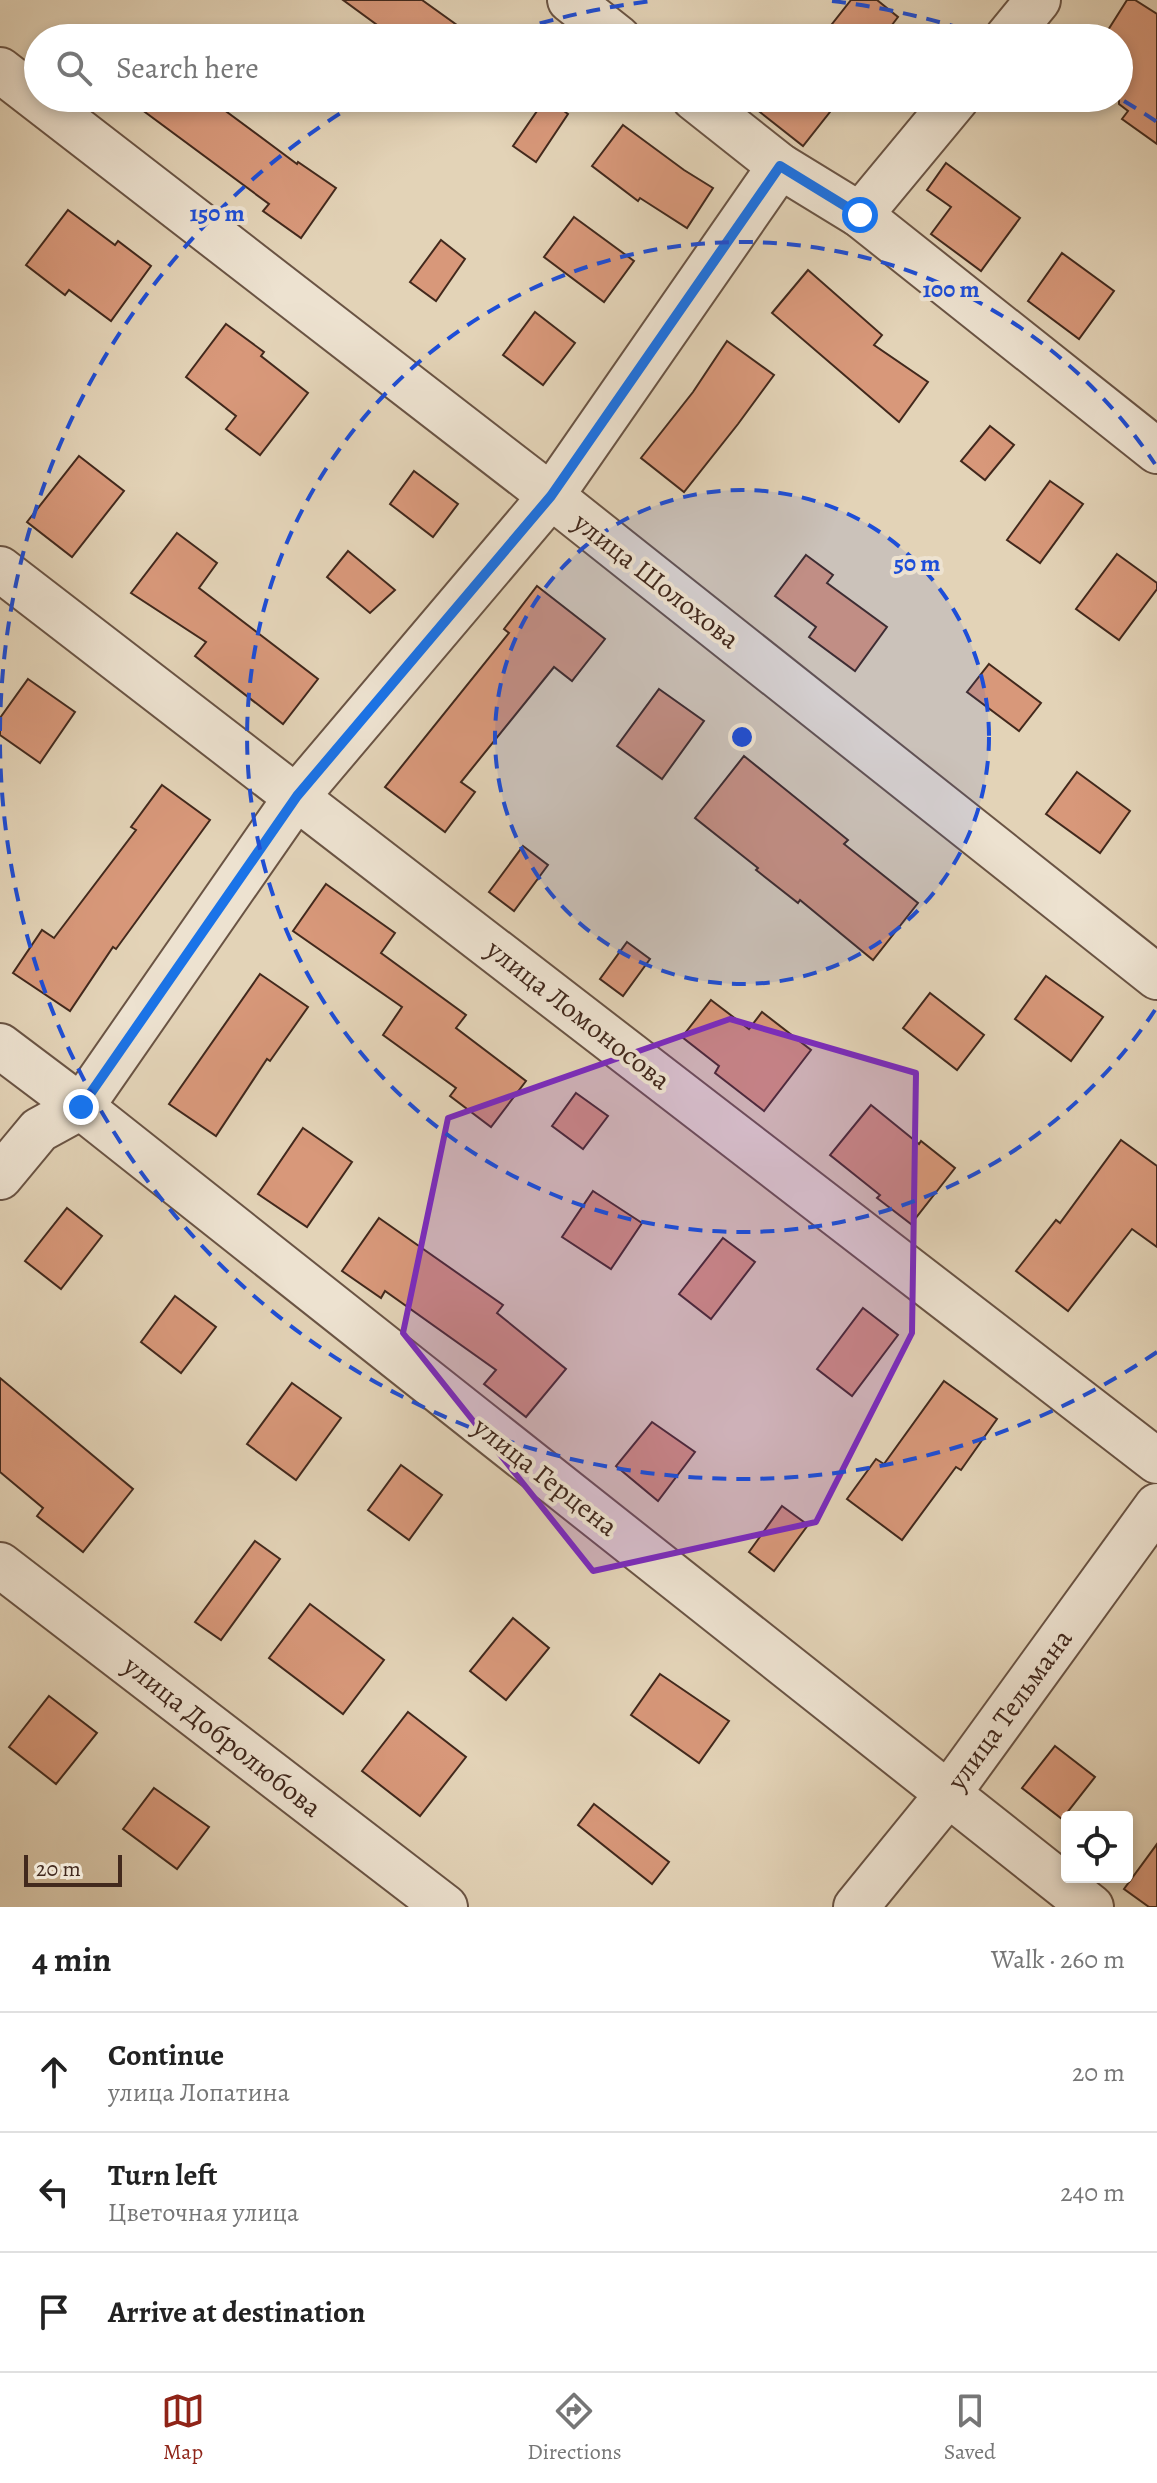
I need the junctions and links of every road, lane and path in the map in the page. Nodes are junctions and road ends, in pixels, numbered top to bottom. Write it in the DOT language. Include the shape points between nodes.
graph roads {
  1 [pos="570,0"];
  2 [pos="1038,0"];
  3 [pos="600,24"];
  4 [pos="1018,24"];
  5 [pos="0,70"];
  6 [pos="24,89"];
  7 [pos="54,112"];
  8 [pos="712,112"];
  9 [pos="945,112"];
  10 [pos="780,166"];
  11 [pos="860,215"];
  12 [pos="1157,451"];
  13 [pos="551,496"];
  14 [pos="0,569"];
  15 [pos="297,796"];
  16 [pos="1157,977"];
  17 [pos="0,1046"];
  18 [pos="81,1107"];
  19 [pos="0,1177"];
  20 [pos="1157,1461"];
  21 [pos="1157,1506"];
  22 [pos="0,1565"];
  23 [pos="948,1794"];
  24 [pos="445,1907"];
  25 [pos="856,1907"];
  26 [pos="1091,1907"];
  1 -- 3 [label="street"];
  2 -- 4 [label="street"];
  5 -- 6 [label="street, улица Шолохова"];
  7 -- 13 [label="street, улица Шолохова"];
  8 -- 10 [label="street"];
  9 -- 11 [label="street"];
  10 -- 11 [label="street"];
  10 -- 13 [label="street"];
  11 -- 12 [label="street"];
  13 -- 15 [label="street"];
  13 -- 16 [label="street, улица Шолохова"];
  14 -- 15 [label="street, улица Ломоносова"];
  15 -- 18 [label="street"];
  15 -- 20 [label="street, улица Ломоносова"];
  17 -- 18 [label="street, улица Герцена"];
  18 -- 19 [label="street" via="39,1130"];
  18 -- 23 [label="street, улица Герцена"];
  21 -- 23 [label="street, улица Тельмана"];
  22 -- 24 [label="street, улица Добролюбова"];
  23 -- 25 [label="street, улица Тельмана"];
  23 -- 26 [label="street, улица Герцена"];
}
